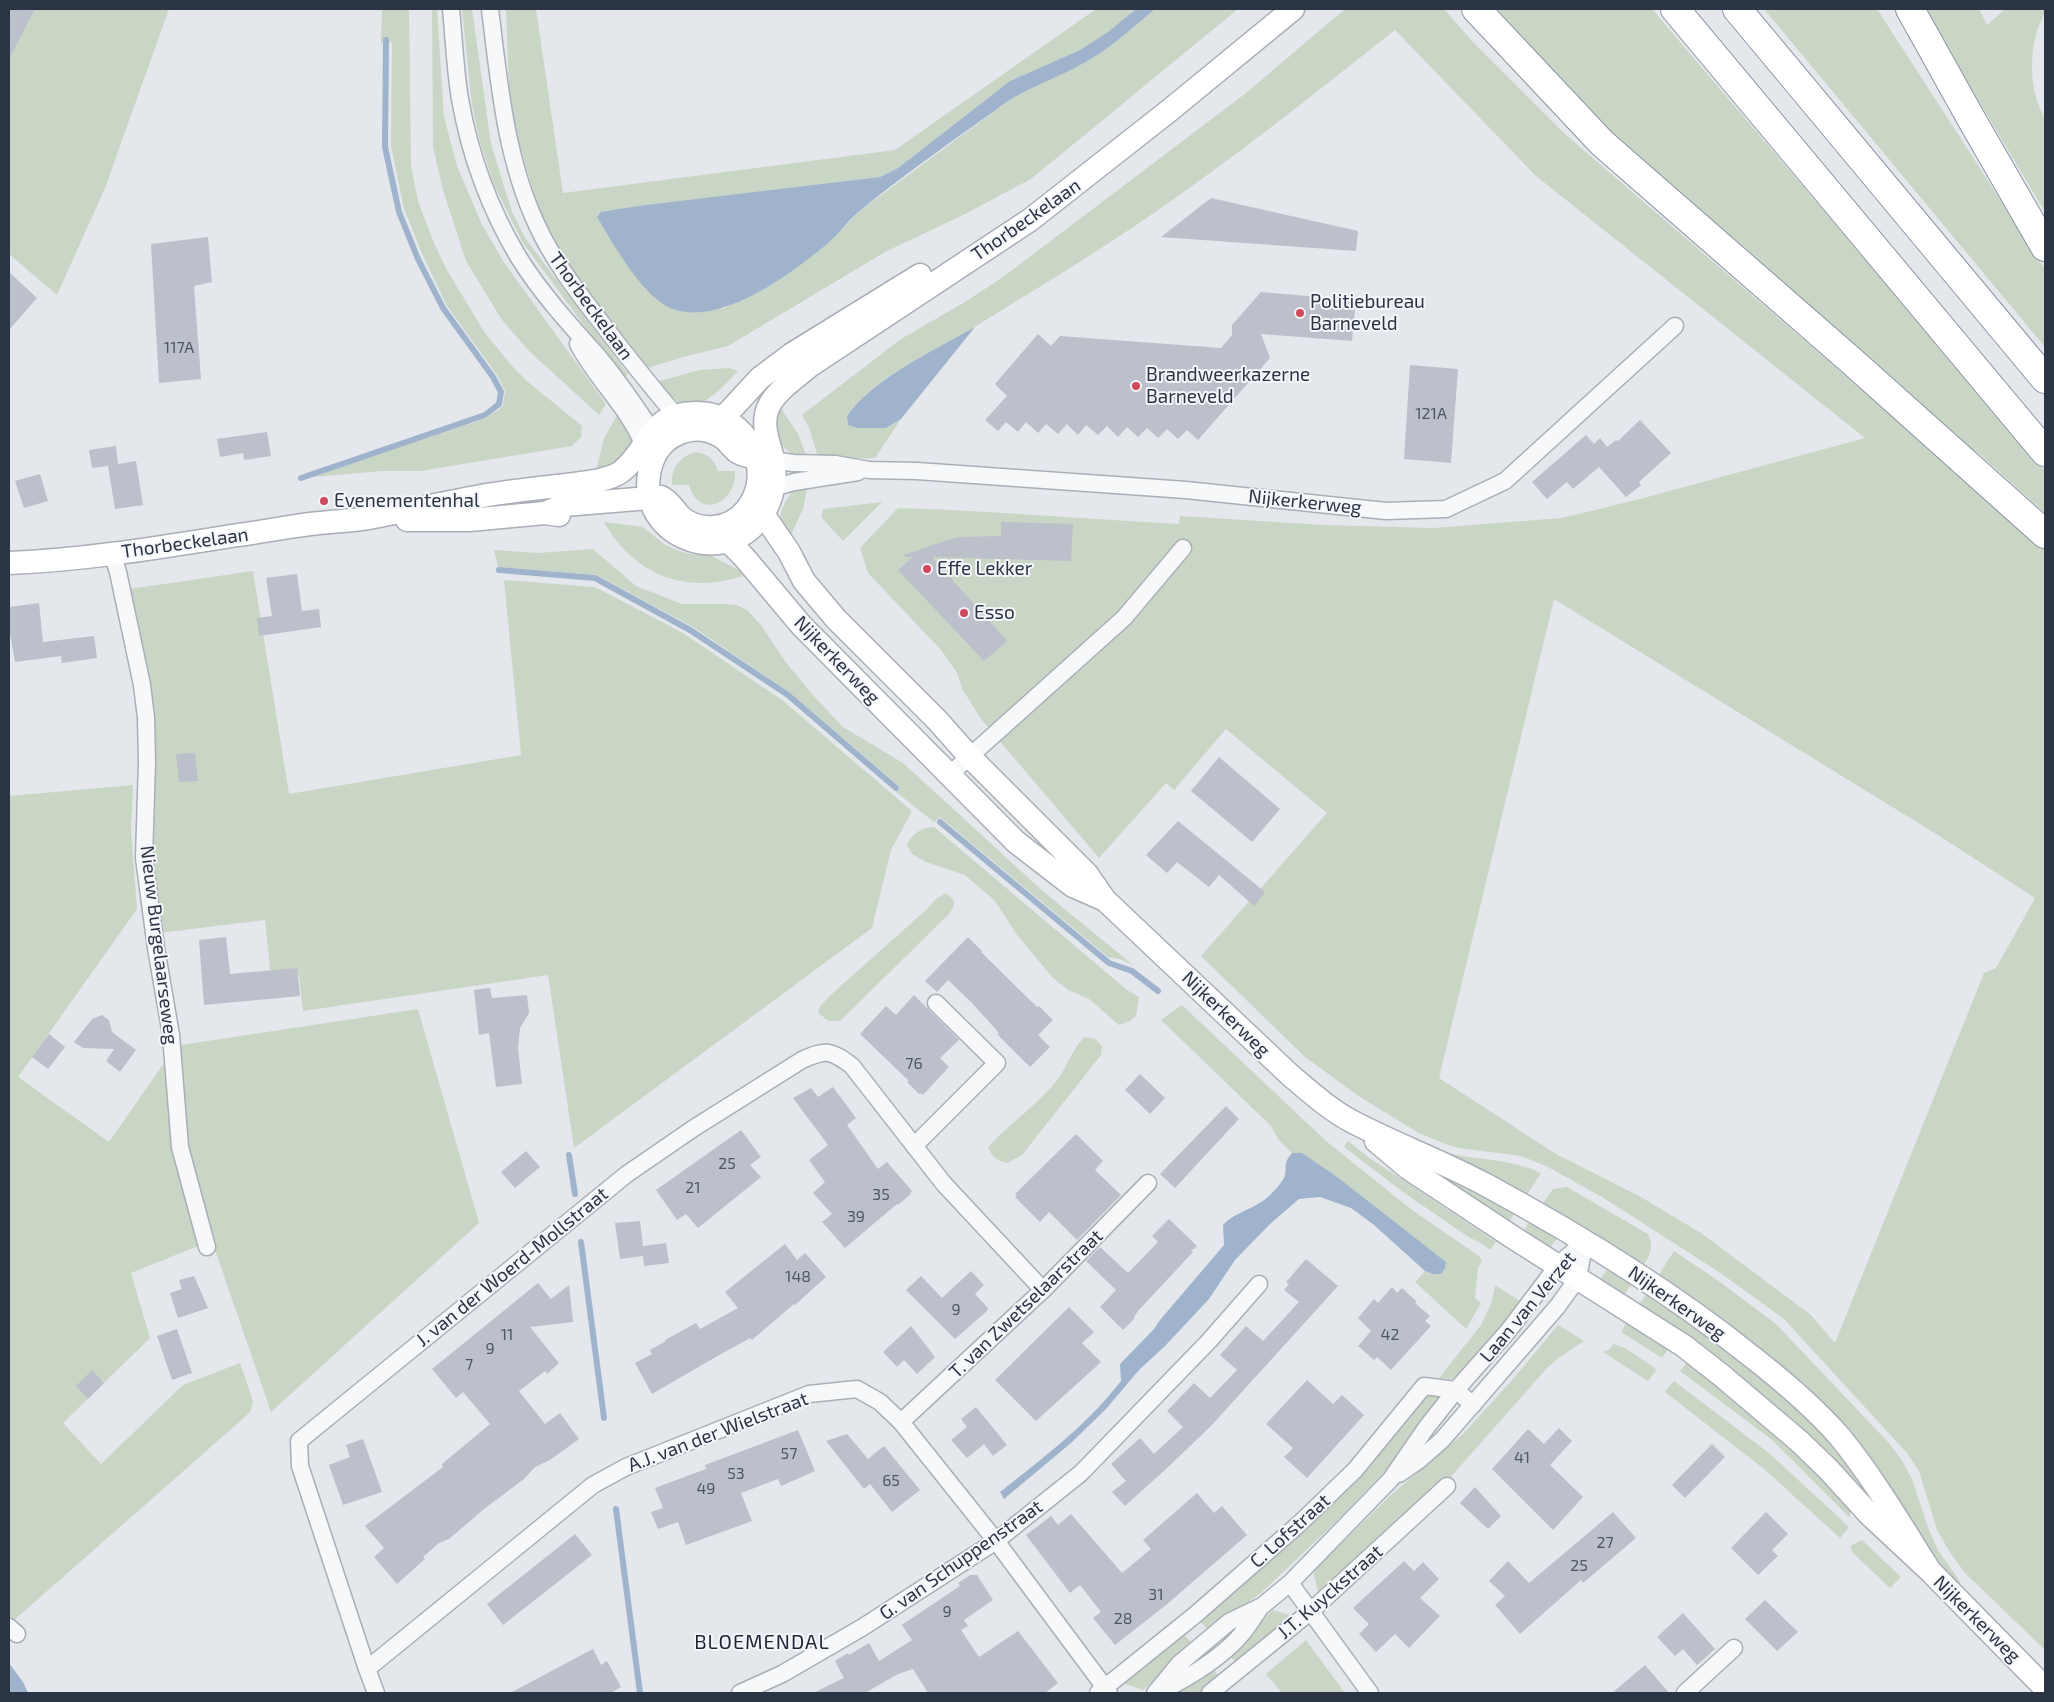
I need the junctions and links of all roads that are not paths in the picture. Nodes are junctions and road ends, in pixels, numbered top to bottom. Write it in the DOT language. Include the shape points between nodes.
graph roads {
  1 [pos="450,9"];
  2 [pos="490,9"];
  3 [pos="1274,9"];
  4 [pos="1293,9"];
  5 [pos="1476,9"];
  6 [pos="1675,9"];
  7 [pos="1737,9"];
  8 [pos="1910,9"];
  9 [pos="2045,247"];
  10 [pos="1675,326"];
  11 [pos="2045,380"];
  12 [pos="676,416"];
  13 [pos="714,421"];
  14 [pos="652,440"];
  15 [pos="2045,452"];
  16 [pos="765,459"];
  17 [pos="869,470"];
  18 [pos="772,488"];
  19 [pos="652,505"];
  20 [pos="753,518"];
  21 [pos="361,519"];
  22 [pos="2045,534"];
  23 [pos="728,541"];
  24 [pos="1183,548"];
  25 [pos="112,554"];
  26 [pos="9,563"];
  27 [pos="969,756"];
  28 [pos="949,775"];
  29 [pos="1105,900"];
  30 [pos="936,1003"];
  31 [pos="1352,1122"];
  32 [pos="914,1146"];
  33 [pos="1148,1183"];
  34 [pos="1585,1241"];
  35 [pos="207,1247"];
  36 [pos="1558,1265"];
  37 [pos="1578,1278"];
  38 [pos="1259,1284"];
  39 [pos="1043,1290"];
  40 [pos="1456,1390"];
  41 [pos="1473,1405"];
  42 [pos="901,1422"];
  43 [pos="1391,1479"];
  44 [pos="1447,1486"];
  45 [pos="996,1540"];
  46 [pos="1930,1571"];
  47 [pos="1290,1583"];
  48 [pos="1311,1611"];
  49 [pos="1734,1648"];
  50 [pos="367,1668"];
  51 [pos="2045,1688"];
  52 [pos="1104,1692"];
  53 [pos="376,1693"];
  54 [pos="740,1693"];
  55 [pos="1157,1693"];
  56 [pos="1210,1693"];
  57 [pos="1370,1693"];
  58 [pos="1685,1693"];
  1 -- 14 [label="street, Thorbeckelaan" via="460,97 469,142 479,176 501,226 520,259 597,356"];
  2 -- 12 [label="street, Thorbeckelaan" via="507,134 535,222 567,278"];
  3 -- 13 [label="street, Thorbeckelaan" via="1027,208 792,354 760,378"];
  4 -- 16 [label="street, Thorbeckelaan" via="1030,220 810,365 768,406"];
  5 -- 22 [label="highway" via="1602,143"];
  6 -- 15 [label="highway"];
  7 -- 11 [label="highway"];
  8 -- 9 [label="highway"];
  10 -- 17 [label="street, Nijkerkerweg" via="1505,481 1446,509 1386,511 1178,489"];
  12 -- 13 [label="street" via="697,412"];
  12 -- 14 [label="street" via="663,422"];
  13 -- 14 [label="street" via="671,437"];
  13 -- 16 [label="street" via="735,425"];
  14 -- 19 [label="street" via="654,458 648,483"];
  14 -- 21 [label="street, Thorbeckelaan" via="617,475"];
  16 -- 17 [label="street, Nijkerkerweg"];
  16 -- 18 [label="street" via="774,475"];
  16 -- 20 [label="street" via="759,469 752,502"];
  17 -- 18 [label="street, Nijkerkerweg"];
  18 -- 20 [label="street" via="770,500"];
  19 -- 20 [label="street" via="661,497 695,525 710,528"];
  19 -- 21 [label="street, Thorbeckelaan" via="565,516 545,513 469,520"];
  19 -- 23 [label="street" via="665,525 677,535 704,544"];
  20 -- 23 [label="street" via="742,535"];
  20 -- 27 [label="street, Nijkerkerweg" via="789,552 804,581 836,619"];
  21 -- 25 [label="street, Thorbeckelaan"];
  23 -- 28 [label="street, Nijkerkerweg" via="801,625"];
  24 -- 27 [label="street" via="1124,618"];
  25 -- 26 [label="street, Thorbeckelaan"];
  25 -- 35 [label="street, Nieuw Burgelaarseweg" via="143,694 147,762 144,858 171,1035 180,1147"];
  27 -- 28 [label="street"];
  27 -- 29 [label="street, Nijkerkerweg" via="1087,874"];
  28 -- 29 [label="street, Nijkerkerweg" via="1016,842 1073,886"];
  29 -- 31 [label="street, Nijkerkerweg" via="1290,1075"];
  30 -- 32 [label="street" via="997,1063"];
  31 -- 34 [label="street, Nijkerkerweg" via="1473,1178"];
  31 -- 36 [label="street, Nijkerkerweg" via="1408,1168"];
  32 -- 39 [label="street, J. van der Woerd-Mollstraat" via="944,1184"];
  32 -- 50 [label="street, J. van der Woerd-Mollstraat" via="852,1066 835,1054 818,1053 802,1060 627,1174 299,1441 300,1466"];
  33 -- 39 [label="street, T. van Zwetselaarstraat"];
  34 -- 36 [label="street, Laan van Verzet"];
  34 -- 37 [label="street, Laan van Verzet"];
  34 -- 46 [label="street, Nijkerkerweg" via="1718,1329 1795,1391 1863,1467"];
  36 -- 37 [label="street, Nijkerkerweg"];
  36 -- 40 [label="street, Laan van Verzet" via="1509,1330"];
  37 -- 41 [label="street, Laan van Verzet"];
  37 -- 46 [label="street, Nijkerkerweg" via="1684,1346 1727,1380 1799,1441 1870,1516"];
  38 -- 45 [label="street, G. van Schuppenstraat" via="1209,1341 1081,1473"];
  39 -- 42 [label="street, T. van Zwetselaarstraat"];
  40 -- 41 [label="street"];
  40 -- 43 [label="street, Laan van Verzet"];
  40 -- 52 [label="street, C. Lofstraat" via="1424,1386 1355,1470 1299,1524"];
  41 -- 43 [label="street, Laan van Verzet" via="1442,1440"];
  42 -- 45 [label="street, A.J. van der Wielstraat"];
  42 -- 50 [label="street, A.J. van der Wielstraat" via="880,1402 857,1388 809,1394 626,1467 593,1485"];
  43 -- 47 [label="street, Laan van Verzet"];
  44 -- 48 [label="street, J.T. Kuyckstraat"];
  45 -- 52 [label="street, A.J. van der Wielstraat"];
  45 -- 54 [label="street, G. van Schuppenstraat" via="863,1627 782,1674"];
  46 -- 51 [label="street, Nijkerkerweg"];
  47 -- 48 [label="street"];
  47 -- 55 [label="street, Laan van Verzet" via="1262,1606 1229,1622 1179,1664"];
  48 -- 56 [label="street, J.T. Kuyckstraat"];
  48 -- 57 [label="street"];
  49 -- 58 [label="street"];
  50 -- 53 [label="street"];
}
